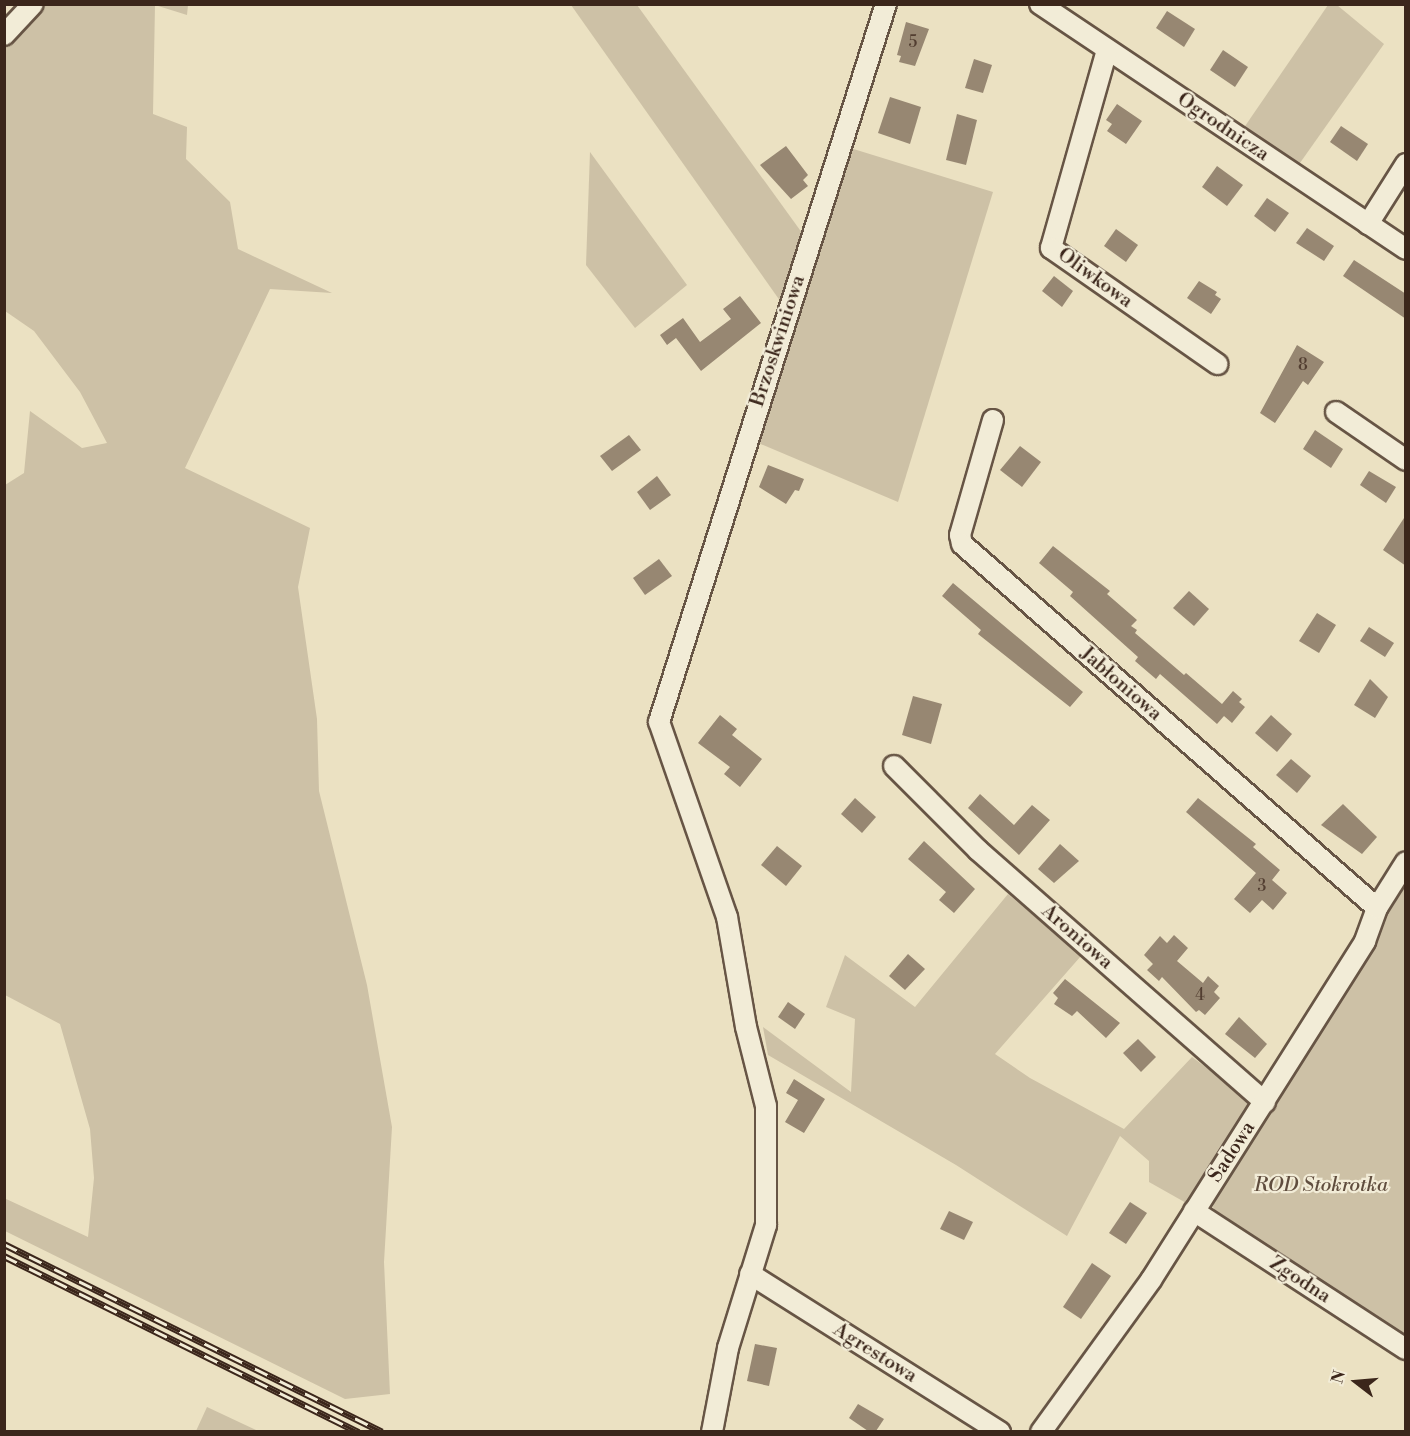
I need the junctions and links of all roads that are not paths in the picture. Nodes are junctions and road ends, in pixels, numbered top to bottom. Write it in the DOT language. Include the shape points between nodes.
graph roads {
  1 [pos="33,4"];
  2 [pos="886,4"];
  3 [pos="1040,4"];
  4 [pos="4,35"];
  5 [pos="1107,50"];
  6 [pos="1406,164"];
  7 [pos="1368,224"];
  8 [pos="1406,249"];
  9 [pos="1217,364"];
  10 [pos="1336,412"];
  11 [pos="993,420"];
  12 [pos="1406,460"];
  13 [pos="894,766"];
  14 [pos="1406,862"];
  15 [pos="1377,908"];
  16 [pos="1265,1102"];
  17 [pos="1194,1211"];
  18 [pos="750,1274"];
  19 [pos="1406,1349"];
  20 [pos="711,1431"];
  21 [pos="1000,1431"];
  22 [pos="1041,1431"];
  1 -- 4 [label="street"];
  2 -- 18 [label="street, Brzoskwiniowa" via="659,722 727,917 746,1027 766,1106 766,1225"];
  3 -- 5 [label="street, Ogrodnicza"];
  5 -- 7 [label="street, Ogrodnicza"];
  5 -- 9 [label="street, Oliwkowa" via="1051,248"];
  6 -- 7 [label="street"];
  7 -- 8 [label="street, Ogrodnicza"];
  10 -- 12 [label="street"];
  11 -- 15 [label="street, Jabłoniowa" via="960,535 962,544"];
  13 -- 16 [label="street, Aroniowa" via="978,850"];
  14 -- 15 [label="street, Sadowa"];
  15 -- 16 [label="street, Sadowa" via="1365,941"];
  16 -- 17 [label="street, Sadowa"];
  17 -- 19 [label="street, Zgodna"];
  17 -- 22 [label="street, Sadowa" via="1151,1280"];
  18 -- 20 [label="street, Brzoskwiniowa" via="728,1348"];
  18 -- 21 [label="street, Agrestowa"];
}
